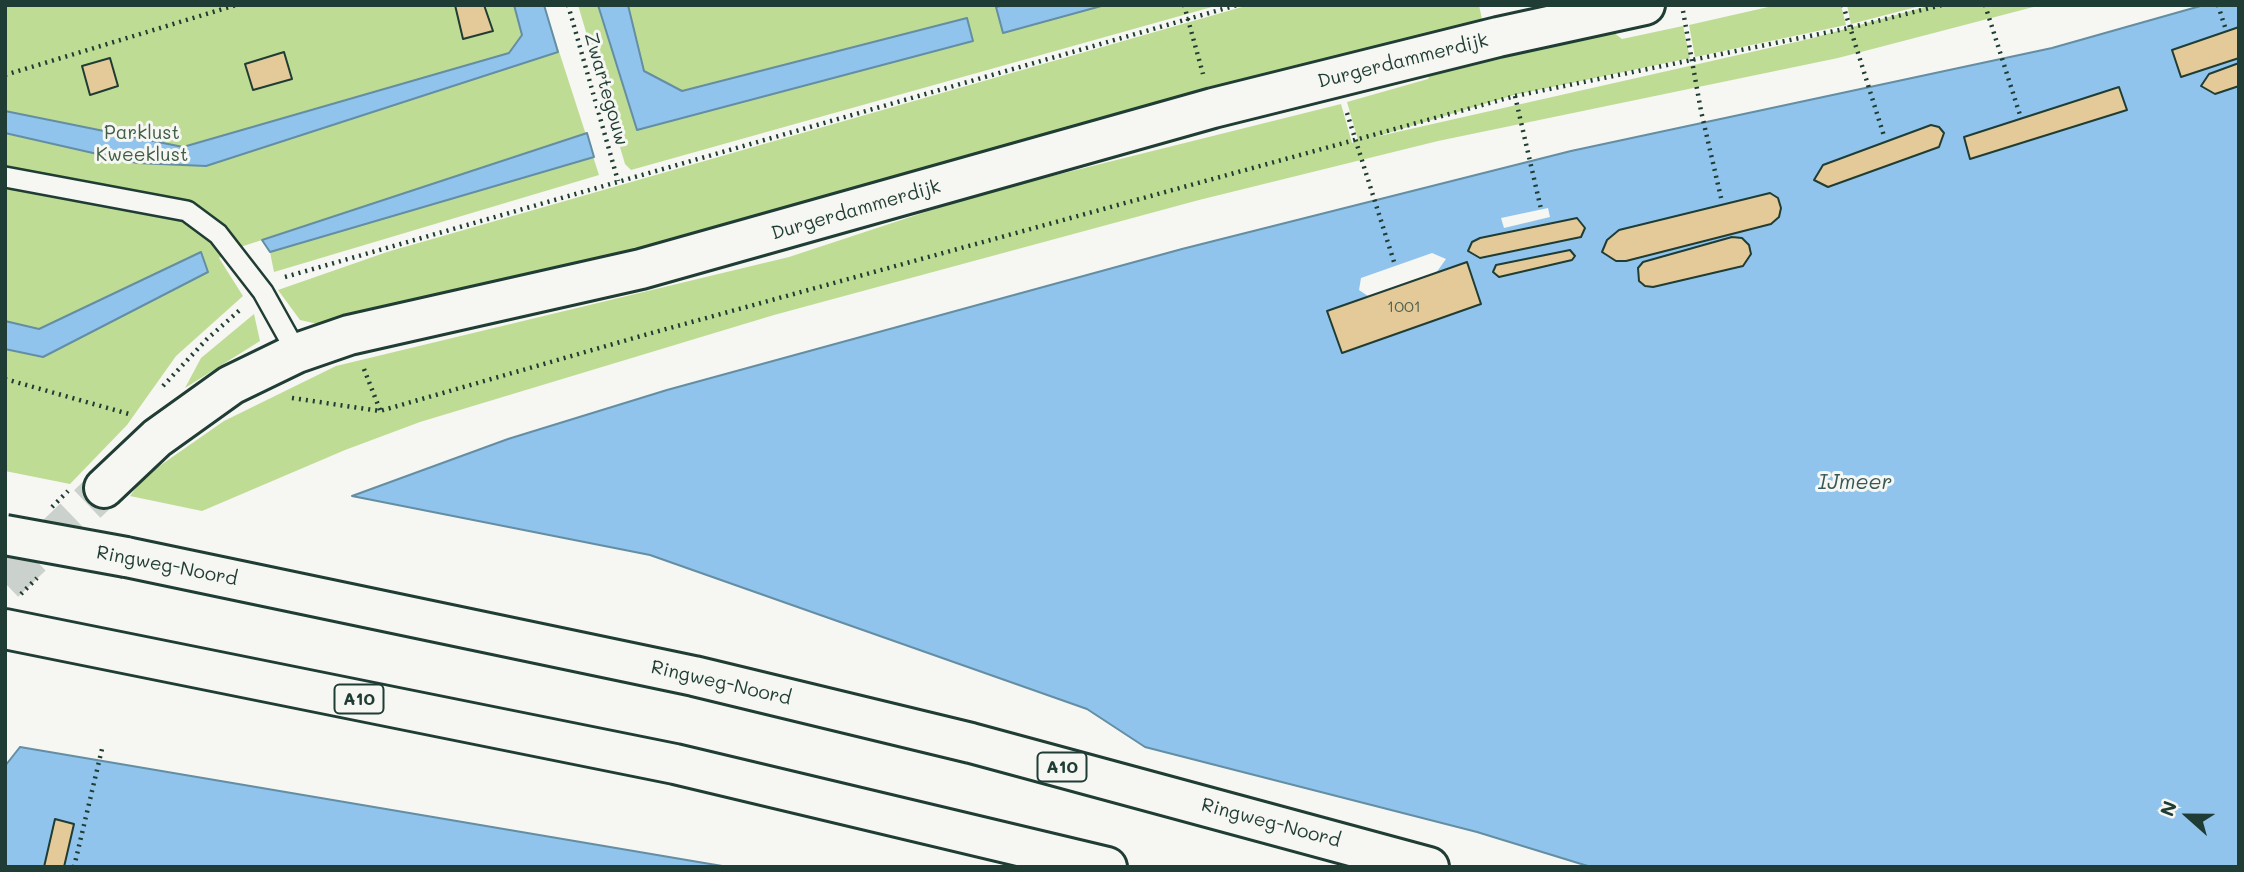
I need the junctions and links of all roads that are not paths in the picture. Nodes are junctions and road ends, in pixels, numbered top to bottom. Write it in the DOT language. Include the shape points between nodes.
graph roads {
  1 [pos="1645,5"];
  2 [pos="5,177"];
  3 [pos="297,353"];
  4 [pos="104,488"];
  5 [pos="5,535"];
  6 [pos="23,632"];
  7 [pos="1107,867"];
  8 [pos="1429,867"];
  1 -- 3 [label="main road, Durgerdammerdijk" via="1213,108 751,239 349,335"];
  2 -- 3 [label="lane" via="187,211 218,234 263,292"];
  3 -- 4 [label="main road, Durgerdammerdijk" via="231,385 157,438"];
  5 -- 8 [label="main road, Ringweg-Noord / A10, bridge" via="126,556 707,679 971,743"];
  6 -- 7 [label="main road, A10" via="675,764"];
}
